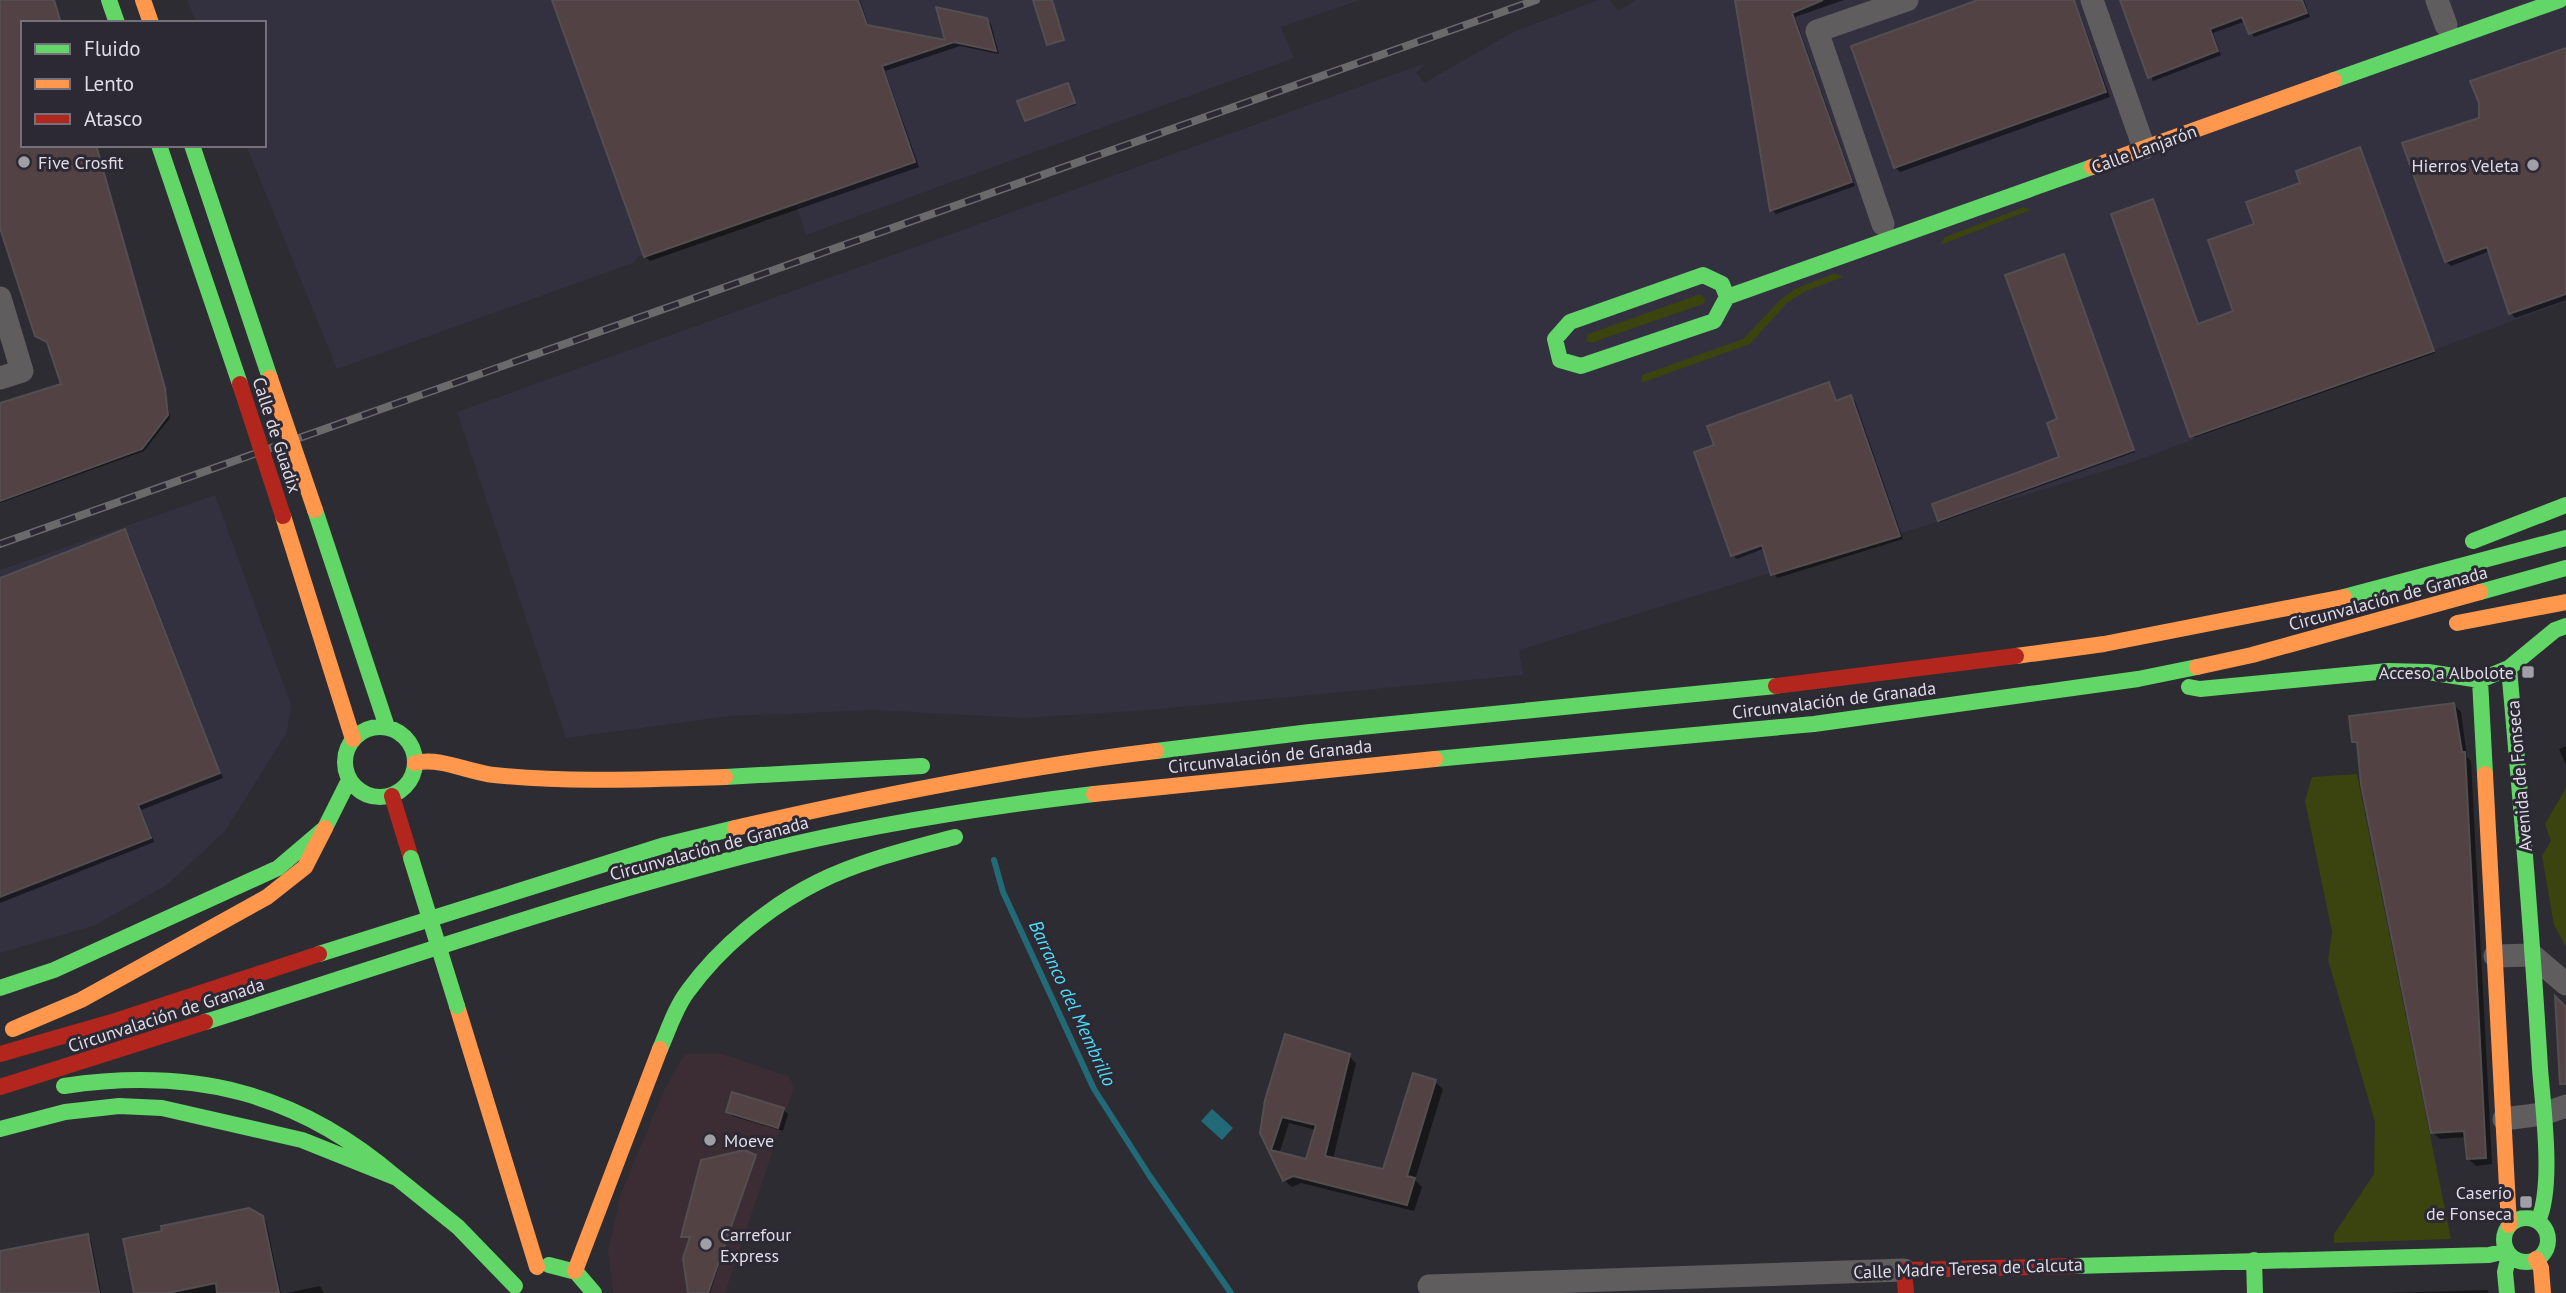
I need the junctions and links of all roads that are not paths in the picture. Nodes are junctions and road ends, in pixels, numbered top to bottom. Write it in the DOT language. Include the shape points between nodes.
graph roads {
  1 [pos="109,0"];
  2 [pos="143,0"];
  3 [pos="1907,0"];
  4 [pos="2092,0"];
  5 [pos="2437,0"];
  6 [pos="2513,0"];
  7 [pos="2560,0"];
  8 [pos="116,21"];
  9 [pos="150,21"];
  10 [pos="2446,25"];
  11 [pos="2142,141"];
  12 [pos="160,147"];
  13 [pos="193,147"];
  14 [pos="1882,224"];
  15 [pos="1725,291"];
  16 [pos="0,298"];
  17 [pos="0,378"];
  18 [pos="2566,505"];
  19 [pos="2566,538"];
  20 [pos="2454,548"];
  21 [pos="2430,557"];
  22 [pos="2566,568"];
  23 [pos="2566,602"];
  24 [pos="2303,607"];
  25 [pos="2446,625"];
  26 [pos="2566,626"];
  27 [pos="2344,647"];
  28 [pos="2252,654"];
  29 [pos="2510,668"];
  30 [pos="2138,679"];
  31 [pos="2480,680"];
  32 [pos="387,727"];
  33 [pos="354,739"];
  34 [pos="981,760"];
  35 [pos="415,763"];
  36 [pos="943,764"];
  37 [pos="1039,765"];
  38 [pos="1278,773"];
  39 [pos="349,780"];
  40 [pos="392,796"];
  41 [pos="1066,814"];
  42 [pos="325,828"];
  43 [pos="970,832"];
  44 [pos="2529,883"];
  45 [pos="2491,886"];
  46 [pos="2532,955"];
  47 [pos="2495,956"];
  48 [pos="2566,984"];
  49 [pos="0,988"];
  50 [pos="0,1033"];
  51 [pos="0,1054"];
  52 [pos="17,1083"];
  53 [pos="0,1087"];
  54 [pos="2566,1107"];
  55 [pos="2543,1114"];
  56 [pos="2504,1119"];
  57 [pos="0,1129"];
  58 [pos="397,1178"];
  59 [pos="2566,1221"];
  60 [pos="2540,1223"];
  61 [pos="2509,1225"];
  62 [pos="2508,1253"];
  63 [pos="2541,1254"];
  64 [pos="2566,1254"];
  65 [pos="2254,1260"];
  66 [pos="2235,1261"];
  67 [pos="537,1267"];
  68 [pos="575,1270"];
  69 [pos="1904,1270"];
  70 [pos="2236,1283"];
  71 [pos="1429,1286"];
  72 [pos="513,1289"];
  73 [pos="594,1293"];
  74 [pos="1906,1293"];
  75 [pos="2255,1293"];
  76 [pos="2507,1293"];
  77 [pos="2543,1293"];
  1 -- 8 [label="main road"];
  2 -- 9 [label="main road"];
  3 -- 14 [label="street" via="1817,31"];
  4 -- 11 [label="street, Calle Lanjarón"];
  5 -- 10 [label="street"];
  6 -- 10 [label="main road, Calle Lanjarón"];
  7 -- 11 [label="main road, Calle Lanjarón"];
  10 -- 11 [label="main road, Calle Lanjarón"];
  11 -- 14 [label="main road, Calle Lanjarón"];
  11 -- 15 [label="main road, Calle Lanjarón"];
  12 -- 33 [label="main road, Calle de Guadix, bridge"];
  13 -- 32 [label="main road, Calle de Guadix, bridge"];
  14 -- 15 [label="main road, Calle Lanjarón"];
  15 -- 15 [label="main road, Calle Lanjarón" via="1703,275 1570,322 1555,339 1560,360 1581,366 1714,321"];
  16 -- 17 [label="street" via="22,371"];
  18 -- 20 [label="main road"];
  19 -- 24 [label="main road, Circunvalación de Granada"];
  21 -- 24 [label="main road" via="2339,583"];
  22 -- 28 [label="main road, Circunvalación de Granada"];
  23 -- 25 [label="main road"];
  24 -- 37 [label="main road, Circunvalación de Granada" via="2104,643 1885,674 1310,732"];
  26 -- 29 [label="main road"];
  27 -- 28 [label="main road" via="2294,658"];
  28 -- 30 [label="main road, Circunvalación de Granada"];
  29 -- 31 [label="main road"];
  29 -- 44 [label="main road, Avenida de Fonseca"];
  30 -- 31 [label="main road" via="2200,689 2389,671"];
  30 -- 38 [label="main road, Circunvalación de Granada" via="1814,724"];
  31 -- 45 [label="main road, Avenida de Fonseca"];
  32 -- 33 [label="main road" via="374,727"];
  32 -- 35 [label="main road" via="410,744"];
  33 -- 39 [label="main road" via="345,759"];
  34 -- 37 [label="main road"];
  35 -- 36 [label="main road" via="429,760 491,775 588,781"];
  35 -- 40 [label="main road" via="409,783"];
  37 -- 51 [label="main road, Circunvalación de Granada" via="761,820 665,845"];
  38 -- 41 [label="main road" via="1227,794"];
  38 -- 52 [label="main road, Circunvalación de Granada" via="1010,804 828,836 741,857 457,941"];
  39 -- 40 [label="main road" via="363,794"];
  39 -- 42 [label="main road"];
  40 -- 67 [label="main road, bridge"];
  42 -- 49 [label="main road" via="278,868 54,970"];
  42 -- 50 [label="main road" via="305,867 267,897 81,1000"];
  43 -- 68 [label="main road" via="818,883 728,945 686,993 649,1074"];
  44 -- 45 [label="street"];
  44 -- 46 [label="main road, Avenida de Fonseca"];
  45 -- 47 [label="main road, Avenida de Fonseca"];
  46 -- 47 [label="street"];
  46 -- 48 [label="street"];
  46 -- 55 [label="main road, Avenida de Fonseca"];
  47 -- 56 [label="main road, Avenida de Fonseca"];
  52 -- 53 [label="main road, Circunvalación de Granada"];
  52 -- 58 [label="main road" via="63,1086 148,1077 219,1085 264,1099 346,1138"];
  54 -- 55 [label="street"];
  55 -- 56 [label="street"];
  55 -- 60 [label="main road, Avenida de Fonseca" via="2546,1203"];
  56 -- 61 [label="main road, Avenida de Fonseca"];
  57 -- 58 [label="main road" via="65,1112 119,1106 162,1108 302,1140"];
  58 -- 72 [label="main road" via="458,1227"];
  59 -- 60 [label="main road"];
  60 -- 61 [label="main road" via="2525,1217"];
  60 -- 63 [label="main road" via="2548,1240"];
  61 -- 62 [label="main road" via="2503,1239"];
  62 -- 63 [label="main road" via="2526,1262"];
  62 -- 65 [label="main road, Calle Madre Teresa de Calcuta"];
  62 -- 76 [label="main road"];
  63 -- 64 [label="main road"];
  63 -- 77 [label="main road"];
  65 -- 66 [label="main road, Calle Madre Teresa de Calcuta"];
  65 -- 75 [label="main road"];
  66 -- 69 [label="main road, Calle Madre Teresa de Calcuta" via="1938,1275"];
  66 -- 70 [label="main road"];
  67 -- 68 [label="main road"];
  67 -- 72 [label="main road"];
  68 -- 73 [label="main road"];
  69 -- 71 [label="street, Calle Madre Teresa de Calcuta"];
  69 -- 74 [label="main road"];
}
